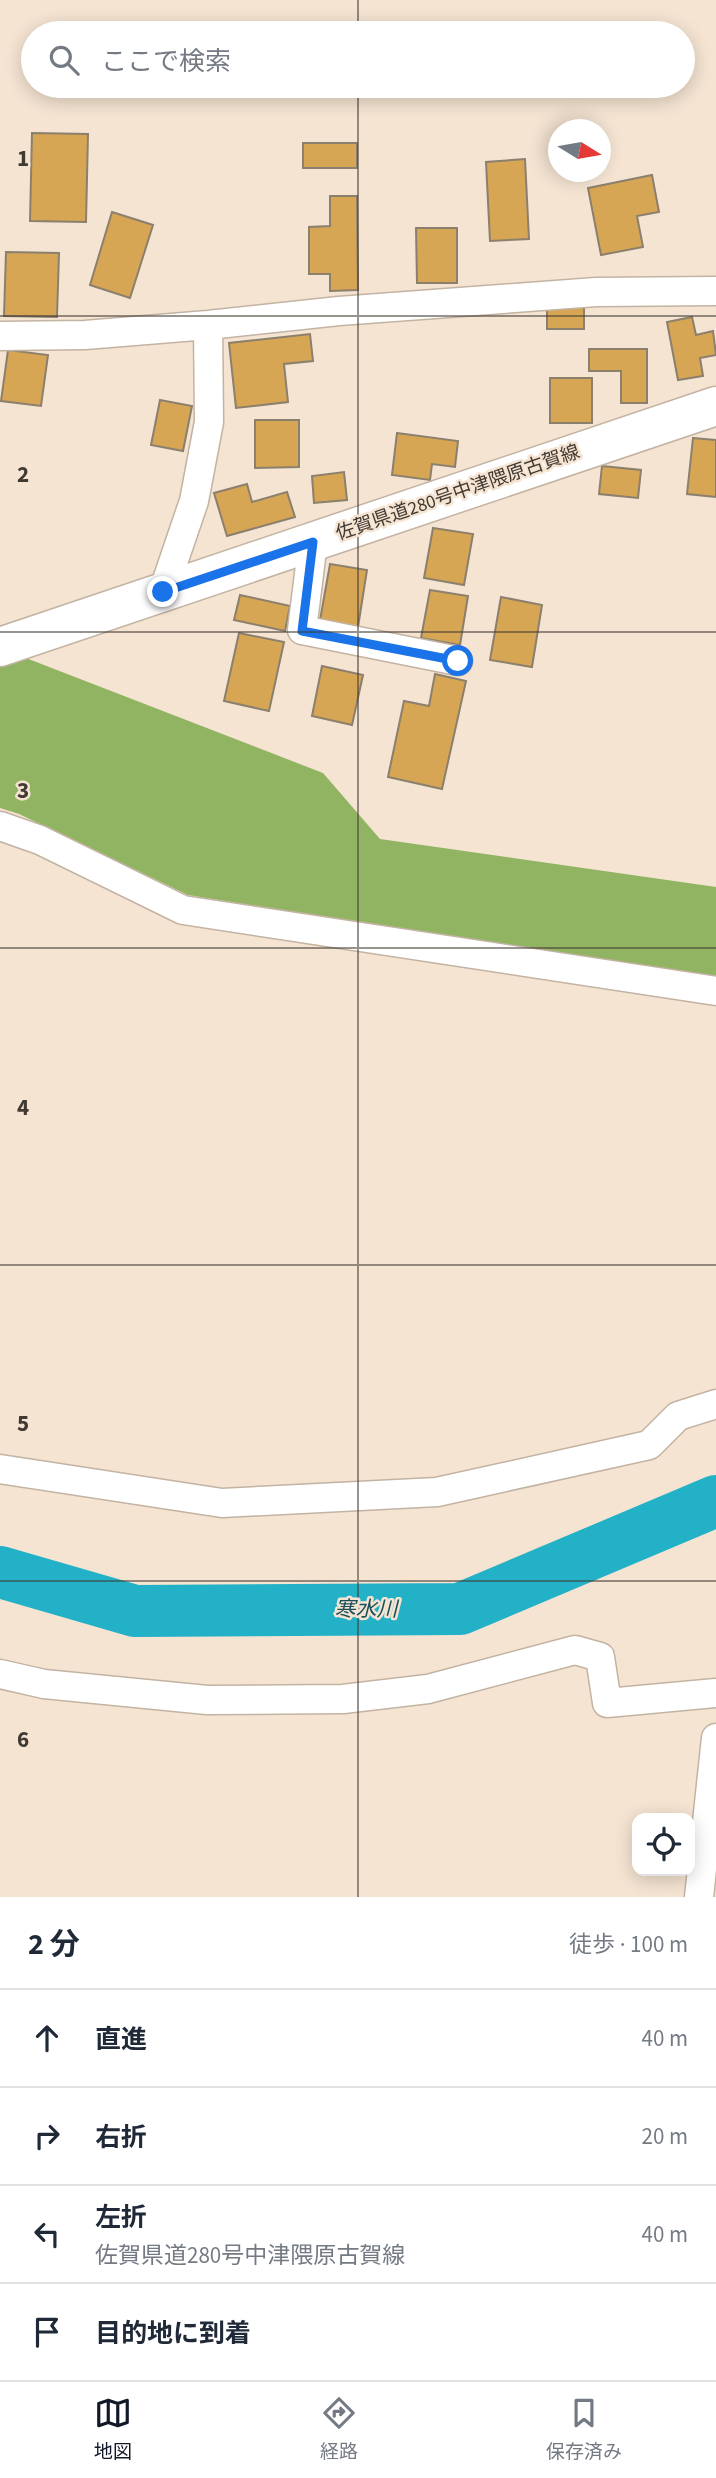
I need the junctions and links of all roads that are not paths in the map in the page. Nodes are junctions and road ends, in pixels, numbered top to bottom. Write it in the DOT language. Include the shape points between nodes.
graph roads {
  1 [pos="716,291"];
  2 [pos="208,325"];
  3 [pos="0,336"];
  4 [pos="716,406"];
  5 [pos="313,542"];
  6 [pos="163,592"];
  7 [pos="0,647"];
  8 [pos="458,661"];
  9 [pos="0,826"];
  10 [pos="716,991"];
  11 [pos="716,1404"];
  12 [pos="0,1469"];
  13 [pos="0,1674"];
  14 [pos="716,1693"];
  15 [pos="716,1738"];
  16 [pos="710,1863"];
  17 [pos="699,1897"];
  1 -- 2 [label="street" via="596,292"];
  2 -- 3 [label="street"];
  2 -- 6 [label="street" via="209,422 194,500"];
  4 -- 5 [label="main road, 佐賀県道280号中津隈原古賀線"];
  5 -- 6 [label="main road, 佐賀県道280号中津隈原古賀線"];
  5 -- 8 [label="street" via="302,631"];
  6 -- 7 [label="main road, 佐賀県道280号中津隈原古賀線"];
  9 -- 10 [label="street" via="40,840 183,910"];
  11 -- 12 [label="street" via="678,1416 649,1445 437,1492 222,1503"];
  13 -- 14 [label="street" via="44,1684 207,1700 343,1699 428,1689 575,1650 600,1657 607,1703"];
  15 -- 16 [label="street"];
  16 -- 17 [label="street"];
}
